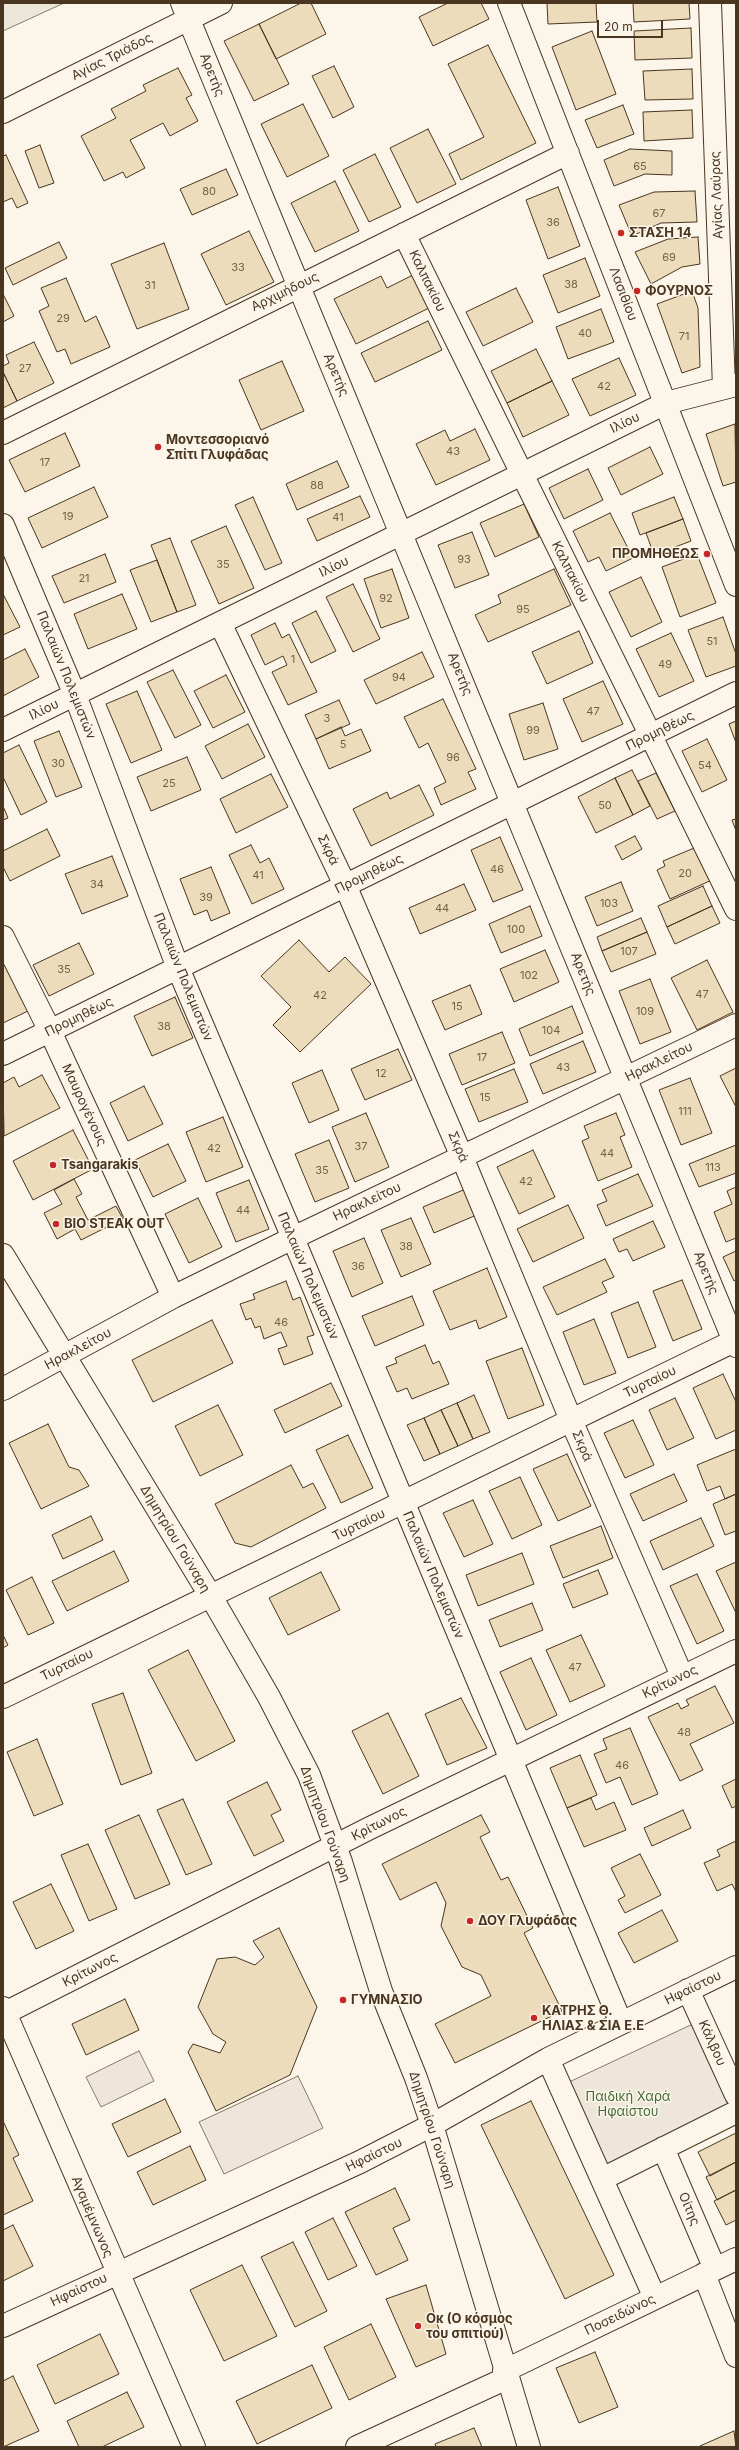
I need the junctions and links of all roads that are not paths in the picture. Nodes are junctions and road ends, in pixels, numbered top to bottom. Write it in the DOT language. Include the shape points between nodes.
graph roads {
  1 [pos="221,3"];
  2 [pos="509,3"];
  3 [pos="710,3"];
  4 [pos="185,11"];
  5 [pos="3,112"];
  6 [pos="568,154"];
  7 [pos="404,234"];
  8 [pos="299,285"];
  9 [pos="730,386"];
  10 [pos="666,403"];
  11 [pos="3,433"];
  12 [pos="521,474"];
  13 [pos="3,525"];
  14 [pos="402,533"];
  15 [pos="736,585"];
  16 [pos="220,623"];
  17 [pos="736,694"];
  18 [pos="75,695"];
  19 [pos="3,730"];
  20 [pos="652,735"];
  21 [pos="513,803"];
  22 [pos="346,885"];
  23 [pos="736,909"];
  24 [pos="3,937"];
  25 [pos="178,968"];
  26 [pos="736,1025"];
  27 [pos="50,1031"];
  28 [pos="3,1054"];
  29 [pos="626,1078"];
  30 [pos="462,1157"];
  31 [pos="293,1238"];
  32 [pos="3,1255"];
  33 [pos="173,1297"];
  34 [pos="735,1342"];
  35 [pos="64,1357"];
  36 [pos="3,1389"];
  37 [pos="570,1420"];
  38 [pos="403,1504"];
  39 [pos="210,1596"];
  40 [pos="736,1651"];
  41 [pos="682,1676"];
  42 [pos="3,1697"];
  43 [pos="512,1760"];
  44 [pos="335,1847"];
  45 [pos="736,1967"];
  46 [pos="688,1990"];
  47 [pos="4,2012"];
  48 [pos="621,2023"];
  49 [pos="548,2059"];
  50 [pos="736,2095"];
  51 [pos="736,2112"];
  52 [pos="432,2125"];
  53 [pos="664,2148"];
  54 [pos="602,2179"];
  55 [pos="736,2259"];
  56 [pos="116,2272"];
  57 [pos="710,2272"];
  58 [pos="655,2298"];
  59 [pos="3,2326"];
  60 [pos="736,2356"];
  61 [pos="506,2374"];
  62 [pos="194,2447"];
  63 [pos="357,2447"];
  64 [pos="529,2447"];
  1 -- 4 [label="street, Αγίας Τριάδος"];
  2 -- 6 [label="street, Λασιθίου"];
  3 -- 9 [label="street, Αγίας Λαύρας"];
  4 -- 5 [label="street, Αγίας Τριάδος"];
  4 -- 8 [label="street, Αρετής"];
  6 -- 7 [label="street, Αρχιμήδους"];
  6 -- 10 [label="street, Λασιθίου"];
  7 -- 8 [label="street, Αρχιμήδους"];
  7 -- 12 [label="street, Καλπακίου"];
  8 -- 11 [label="street, Αρχιμήδους"];
  8 -- 14 [label="street, Αρετής"];
  9 -- 10 [label="street, Ιλίου"];
  10 -- 12 [label="street, Ιλίου"];
  10 -- 15 [label="street, Λασιθίου"];
  12 -- 14 [label="street, Ιλίου"];
  12 -- 20 [label="street, Καλπακίου"];
  13 -- 18 [label="street, Παλαιών Πολεμιστών"];
  14 -- 16 [label="street, Ιλίου"];
  14 -- 21 [label="street, Αρετής"];
  16 -- 18 [label="street, Ιλίου"];
  16 -- 22 [label="street, Σκρά"];
  17 -- 20 [label="street, Προμηθέως"];
  18 -- 19 [label="street, Ιλίου"];
  18 -- 25 [label="street, Παλαιών Πολεμιστών"];
  20 -- 21 [label="street, Προμηθέως"];
  20 -- 23 [label="street, Καλπακίου"];
  21 -- 22 [label="street, Προμηθέως"];
  21 -- 29 [label="street, Αρετής"];
  22 -- 25 [label="street, Προμηθέως"];
  22 -- 30 [label="street, Σκρά"];
  24 -- 27 [label="street, Μαυρογένους"];
  25 -- 27 [label="street, Προμηθέως"];
  25 -- 31 [label="street, Παλαιών Πολεμιστών"];
  26 -- 29 [label="street, Ηρακλείτου"];
  27 -- 28 [label="street, Προμηθέως"];
  27 -- 33 [label="street, Μαυρογένους"];
  29 -- 30 [label="street, Ηρακλείτου"];
  29 -- 34 [label="street, Αρετής"];
  30 -- 31 [label="street, Ηρακλείτου"];
  30 -- 37 [label="street, Σκρά"];
  31 -- 33 [label="street, Ηρακλείτου"];
  31 -- 38 [label="street, Παλαιών Πολεμιστών"];
  32 -- 35 [label="street, Δημητρίου Γούναρη"];
  33 -- 35 [label="street, Ηρακλείτου"];
  34 -- 37 [label="street, Τυρταίου"];
  35 -- 36 [label="street, Ηρακλείτου"];
  35 -- 39 [label="street, Δημητρίου Γούναρη"];
  37 -- 38 [label="street, Τυρταίου"];
  37 -- 41 [label="street, Σκρά"];
  38 -- 39 [label="street, Τυρταίου"];
  38 -- 43 [label="street, Παλαιών Πολεμιστών"];
  39 -- 42 [label="street, Τυρταίου"];
  39 -- 44 [label="street, Δημητρίου Γούναρη" via="270,1697 305,1768"];
  40 -- 41 [label="street, Κρίτωνος"];
  41 -- 43 [label="street, Κρίτωνος"];
  43 -- 44 [label="street, Κρίτωνος"];
  43 -- 48 [label="street, Παλαιών Πολεμιστών"];
  44 -- 47 [label="street, Κρίτωνος"];
  44 -- 52 [label="street, Δημητρίου Γούναρη" via="381,1991"];
  45 -- 46 [label="street, Ηφαίστου"];
  46 -- 48 [label="street, Ηφαίστου"];
  46 -- 50 [label="street, Κάλβου"];
  47 -- 56 [label="street, Αγαμέμνωνος"];
  48 -- 49 [label="street, Ηφαίστου"];
  49 -- 52 [label="street, Ηφαίστου"];
  49 -- 54 [label="street"];
  51 -- 53 [label="street"];
  52 -- 56 [label="street, Ηφαίστου" via="360,2162"];
  52 -- 61 [label="street, Δημητρίου Γούναρη"];
  53 -- 54 [label="street"];
  53 -- 57 [label="street, Οίτης"];
  54 -- 58 [label="street"];
  55 -- 57 [label="street, Ποσειδώνος"];
  56 -- 59 [label="street, Ηφαίστου"];
  56 -- 62 [label="street, Αγαμέμνωνος"];
  57 -- 58 [label="street, Ποσειδώνος"];
  57 -- 60 [label="street, Οίτης"];
  58 -- 61 [label="street, Ποσειδώνος"];
  61 -- 63 [label="street, Ποσειδώνος"];
  61 -- 64 [label="street, Δημητρίου Γούναρη"];
}
